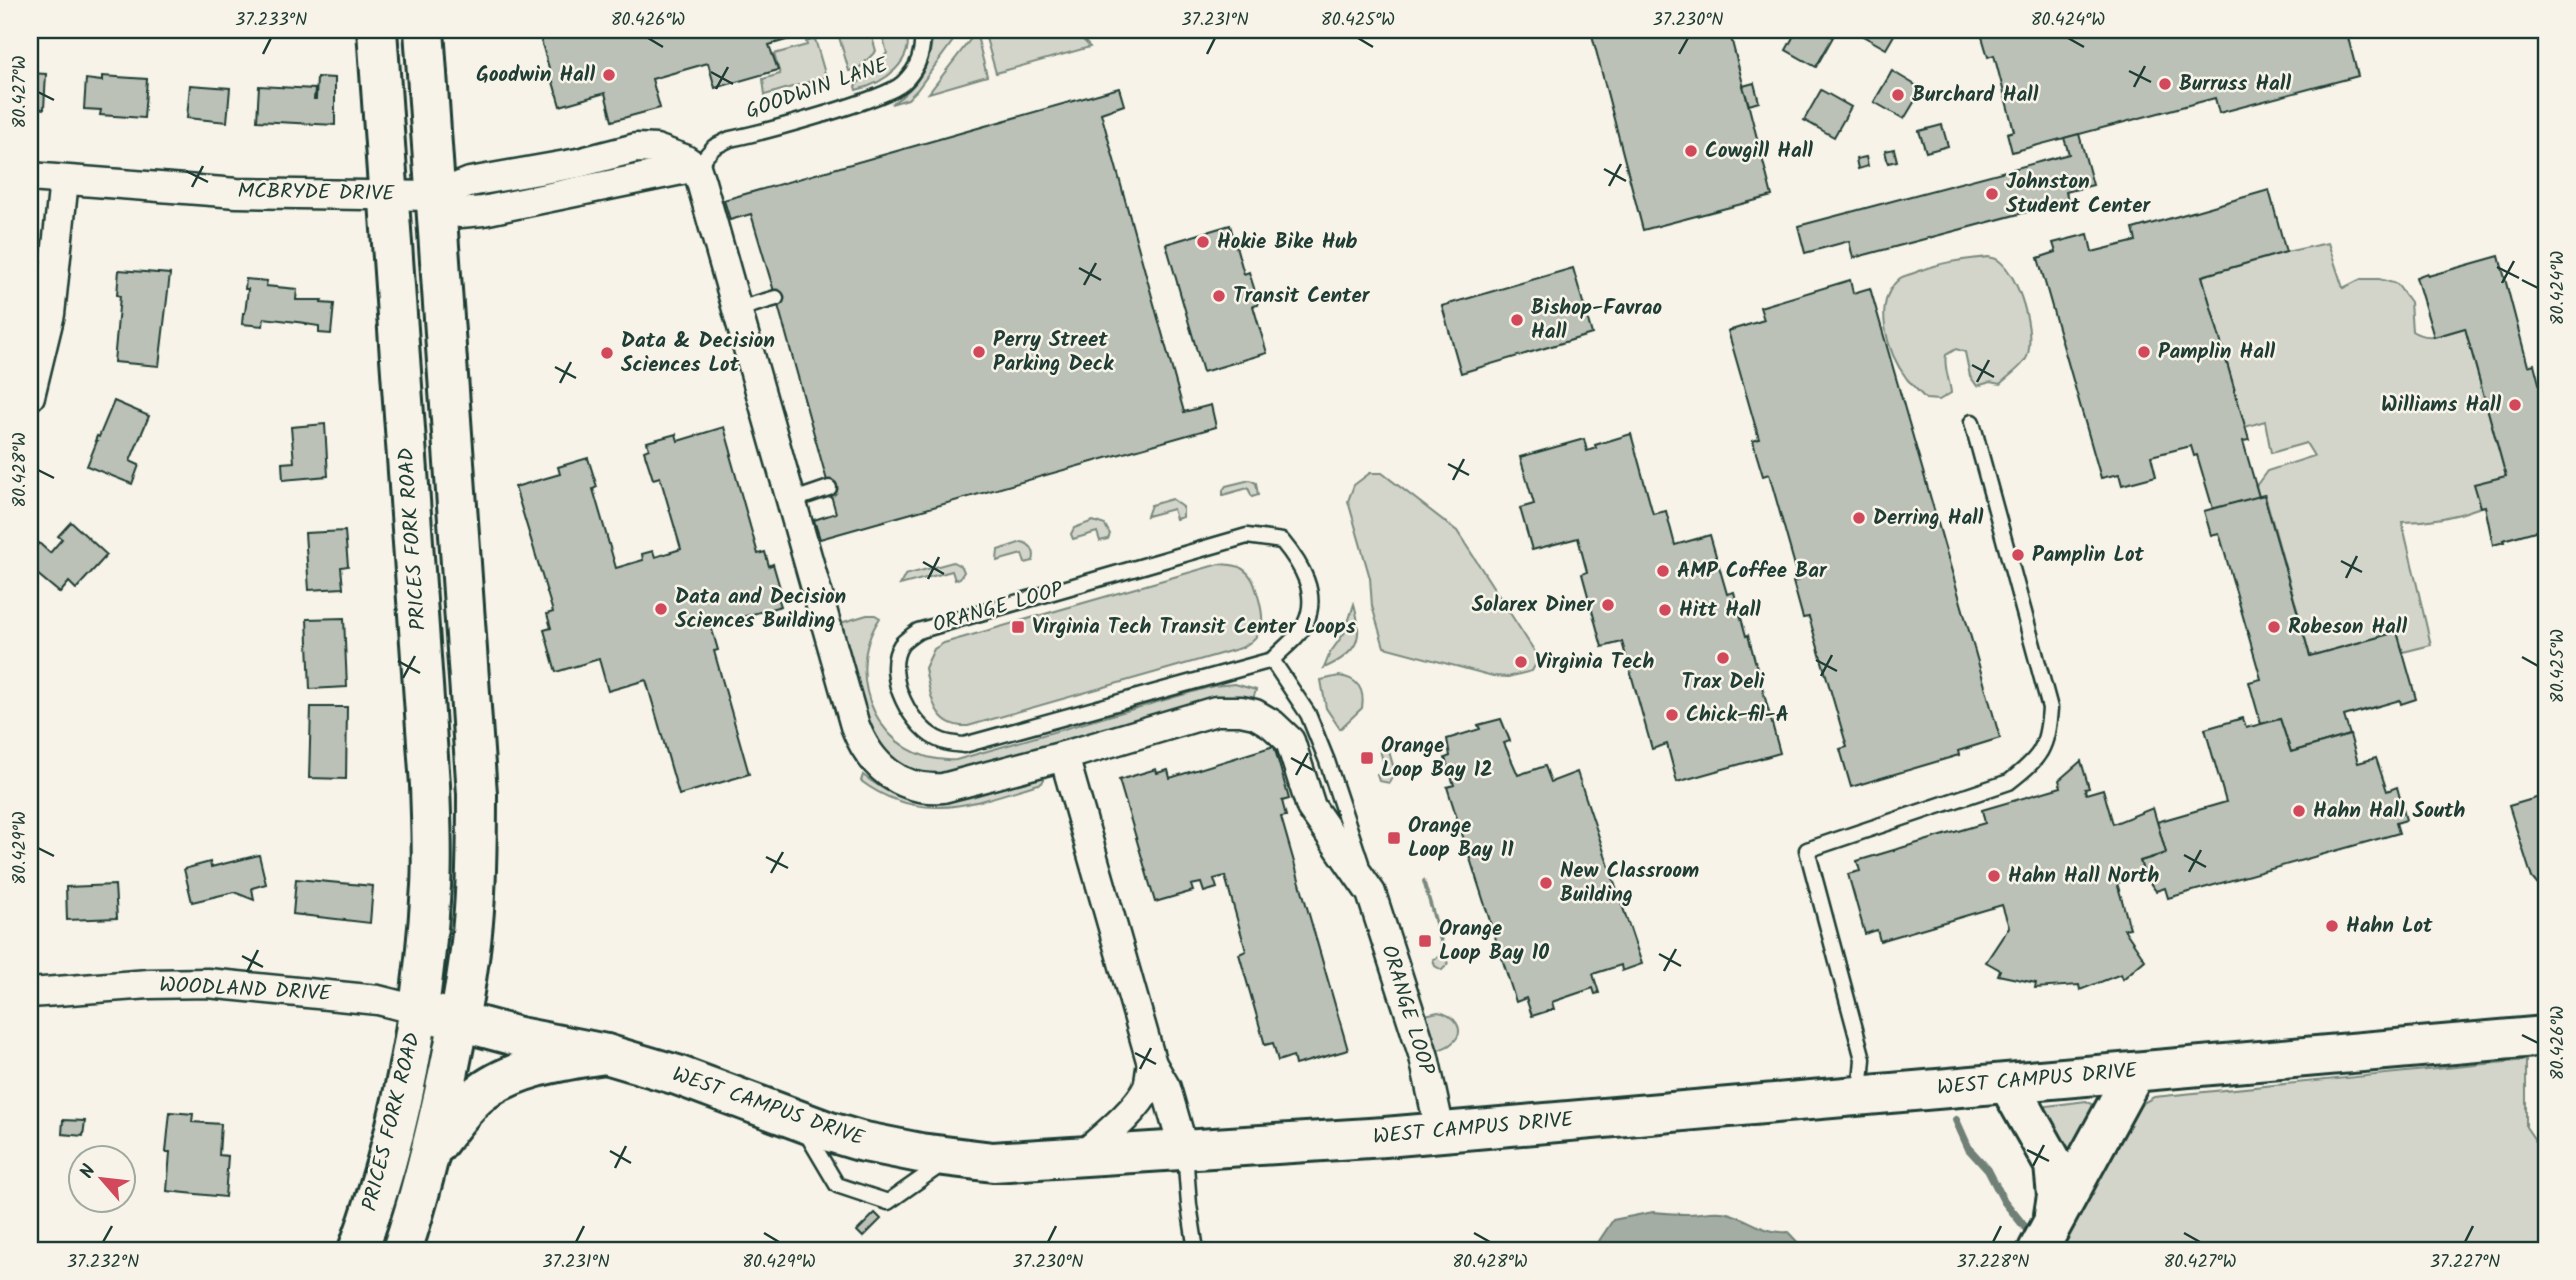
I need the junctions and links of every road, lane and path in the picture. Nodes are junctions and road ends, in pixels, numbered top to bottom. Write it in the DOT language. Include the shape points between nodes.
graph roads {
  1 [pos="377,30"];
  2 [pos="424,30"];
  3 [pos="922,30"];
  4 [pos="696,167"];
  5 [pos="30,177"];
  6 [pos="64,180"];
  7 [pos="389,194"];
  8 [pos="436,196"];
  9 [pos="776,298"];
  10 [pos="738,309"];
  11 [pos="30,396"];
  12 [pos="1972,422"];
  13 [pos="829,488"];
  14 [pos="791,501"];
  15 [pos="1272,660"];
  16 [pos="1064,757"];
  17 [pos="1371,892"];
  18 [pos="30,993"];
  19 [pos="418,1010"];
  20 [pos="459,1021"];
  21 [pos="2546,1036"];
  22 [pos="606,1054"];
  23 [pos="1152,1064"];
  24 [pos="2135,1072"];
  25 [pos="2008,1083"];
  26 [pos="1860,1095"];
  27 [pos="798,1120"];
  28 [pos="1440,1131"];
  29 [pos="1184,1151"];
  30 [pos="432,1152"];
  31 [pos="1082,1156"];
  32 [pos="952,1157"];
  33 [pos="2045,1237"];
  34 [pos="358,1250"];
  35 [pos="402,1250"];
  36 [pos="1196,1250"];
  1 -- 7 [label="main road, PRICES FORK ROAD"];
  2 -- 8 [label="main road, PRICES FORK ROAD"];
  3 -- 4 [label="lane, GOODWIN LANE" via="923,47 916,68 902,85 854,104 730,139 714,147"];
  4 -- 8 [label="street" via="656,149 636,148 470,182"];
  4 -- 10 [label="street"];
  5 -- 6 [label="street, MCBRYDE DRIVE"];
  6 -- 7 [label="street, MCBRYDE DRIVE" via="236,193"];
  6 -- 11 [label="street" via="50,314"];
  7 -- 8 [label="street, MCBRYDE DRIVE"];
  7 -- 19 [label="main road, PRICES FORK ROAD" via="430,785 431,887"];
  8 -- 20 [label="main road, PRICES FORK ROAD" via="477,794 473,925"];
  9 -- 10 [label="lane"];
  10 -- 14 [label="street"];
  12 -- 26 [label="lane" via="2050,708 2048,738 2031,765 2008,782 1807,850 1863,1059"];
  13 -- 14 [label="lane"];
  14 -- 16 [label="street" via="855,726 877,764 905,783 932,788"];
  15 -- 15 [label="lane, ORANGE LOOP" via="1305,625 1312,600 1299,561 1282,541 1247,536 918,631 901,645 894,669 916,723 940,741 964,745"];
  15 -- 17 [label="lane, ORANGE LOOP" via="1308,714"];
  16 -- 17 [label="street" via="1216,711 1255,713 1290,741 1311,807"];
  16 -- 23 [label="street"];
  17 -- 28 [label="street, ORANGE LOOP" via="1424,1057"];
  18 -- 19 [label="street, WOODLAND DRIVE" via="207,983 378,1000"];
  19 -- 20 [label="main road, WEST CAMPUS DRIVE"];
  19 -- 34 [label="main road, PRICES FORK ROAD" via="385,1169"];
  20 -- 22 [label="main road, WEST CAMPUS DRIVE"];
  20 -- 30 [label="main road, PRICES FORK ROAD"];
  21 -- 24 [label="main road, WEST CAMPUS DRIVE"];
  22 -- 27 [label="main road, WEST CAMPUS DRIVE"];
  22 -- 30 [label="main road" via="518,1074 496,1084 477,1096"];
  23 -- 29 [label="street" via="1166,1088"];
  23 -- 31 [label="street" via="1148,1086 1122,1121"];
  24 -- 25 [label="main road, WEST CAMPUS DRIVE"];
  24 -- 33 [label="main road"];
  25 -- 26 [label="main road, WEST CAMPUS DRIVE"];
  25 -- 33 [label="main road" via="2054,1165 2057,1196"];
  26 -- 28 [label="main road, WEST CAMPUS DRIVE"];
  27 -- 32 [label="main road, WEST CAMPUS DRIVE" via="860,1141"];
  27 -- 32 [label="lane" via="837,1185 888,1202"];
  28 -- 29 [label="main road, WEST CAMPUS DRIVE"];
  29 -- 31 [label="main road, WEST CAMPUS DRIVE"];
  29 -- 36 [label="lane"];
  30 -- 35 [label="main road, PRICES FORK ROAD"];
  31 -- 32 [label="main road, WEST CAMPUS DRIVE" via="993,1162"];
}
